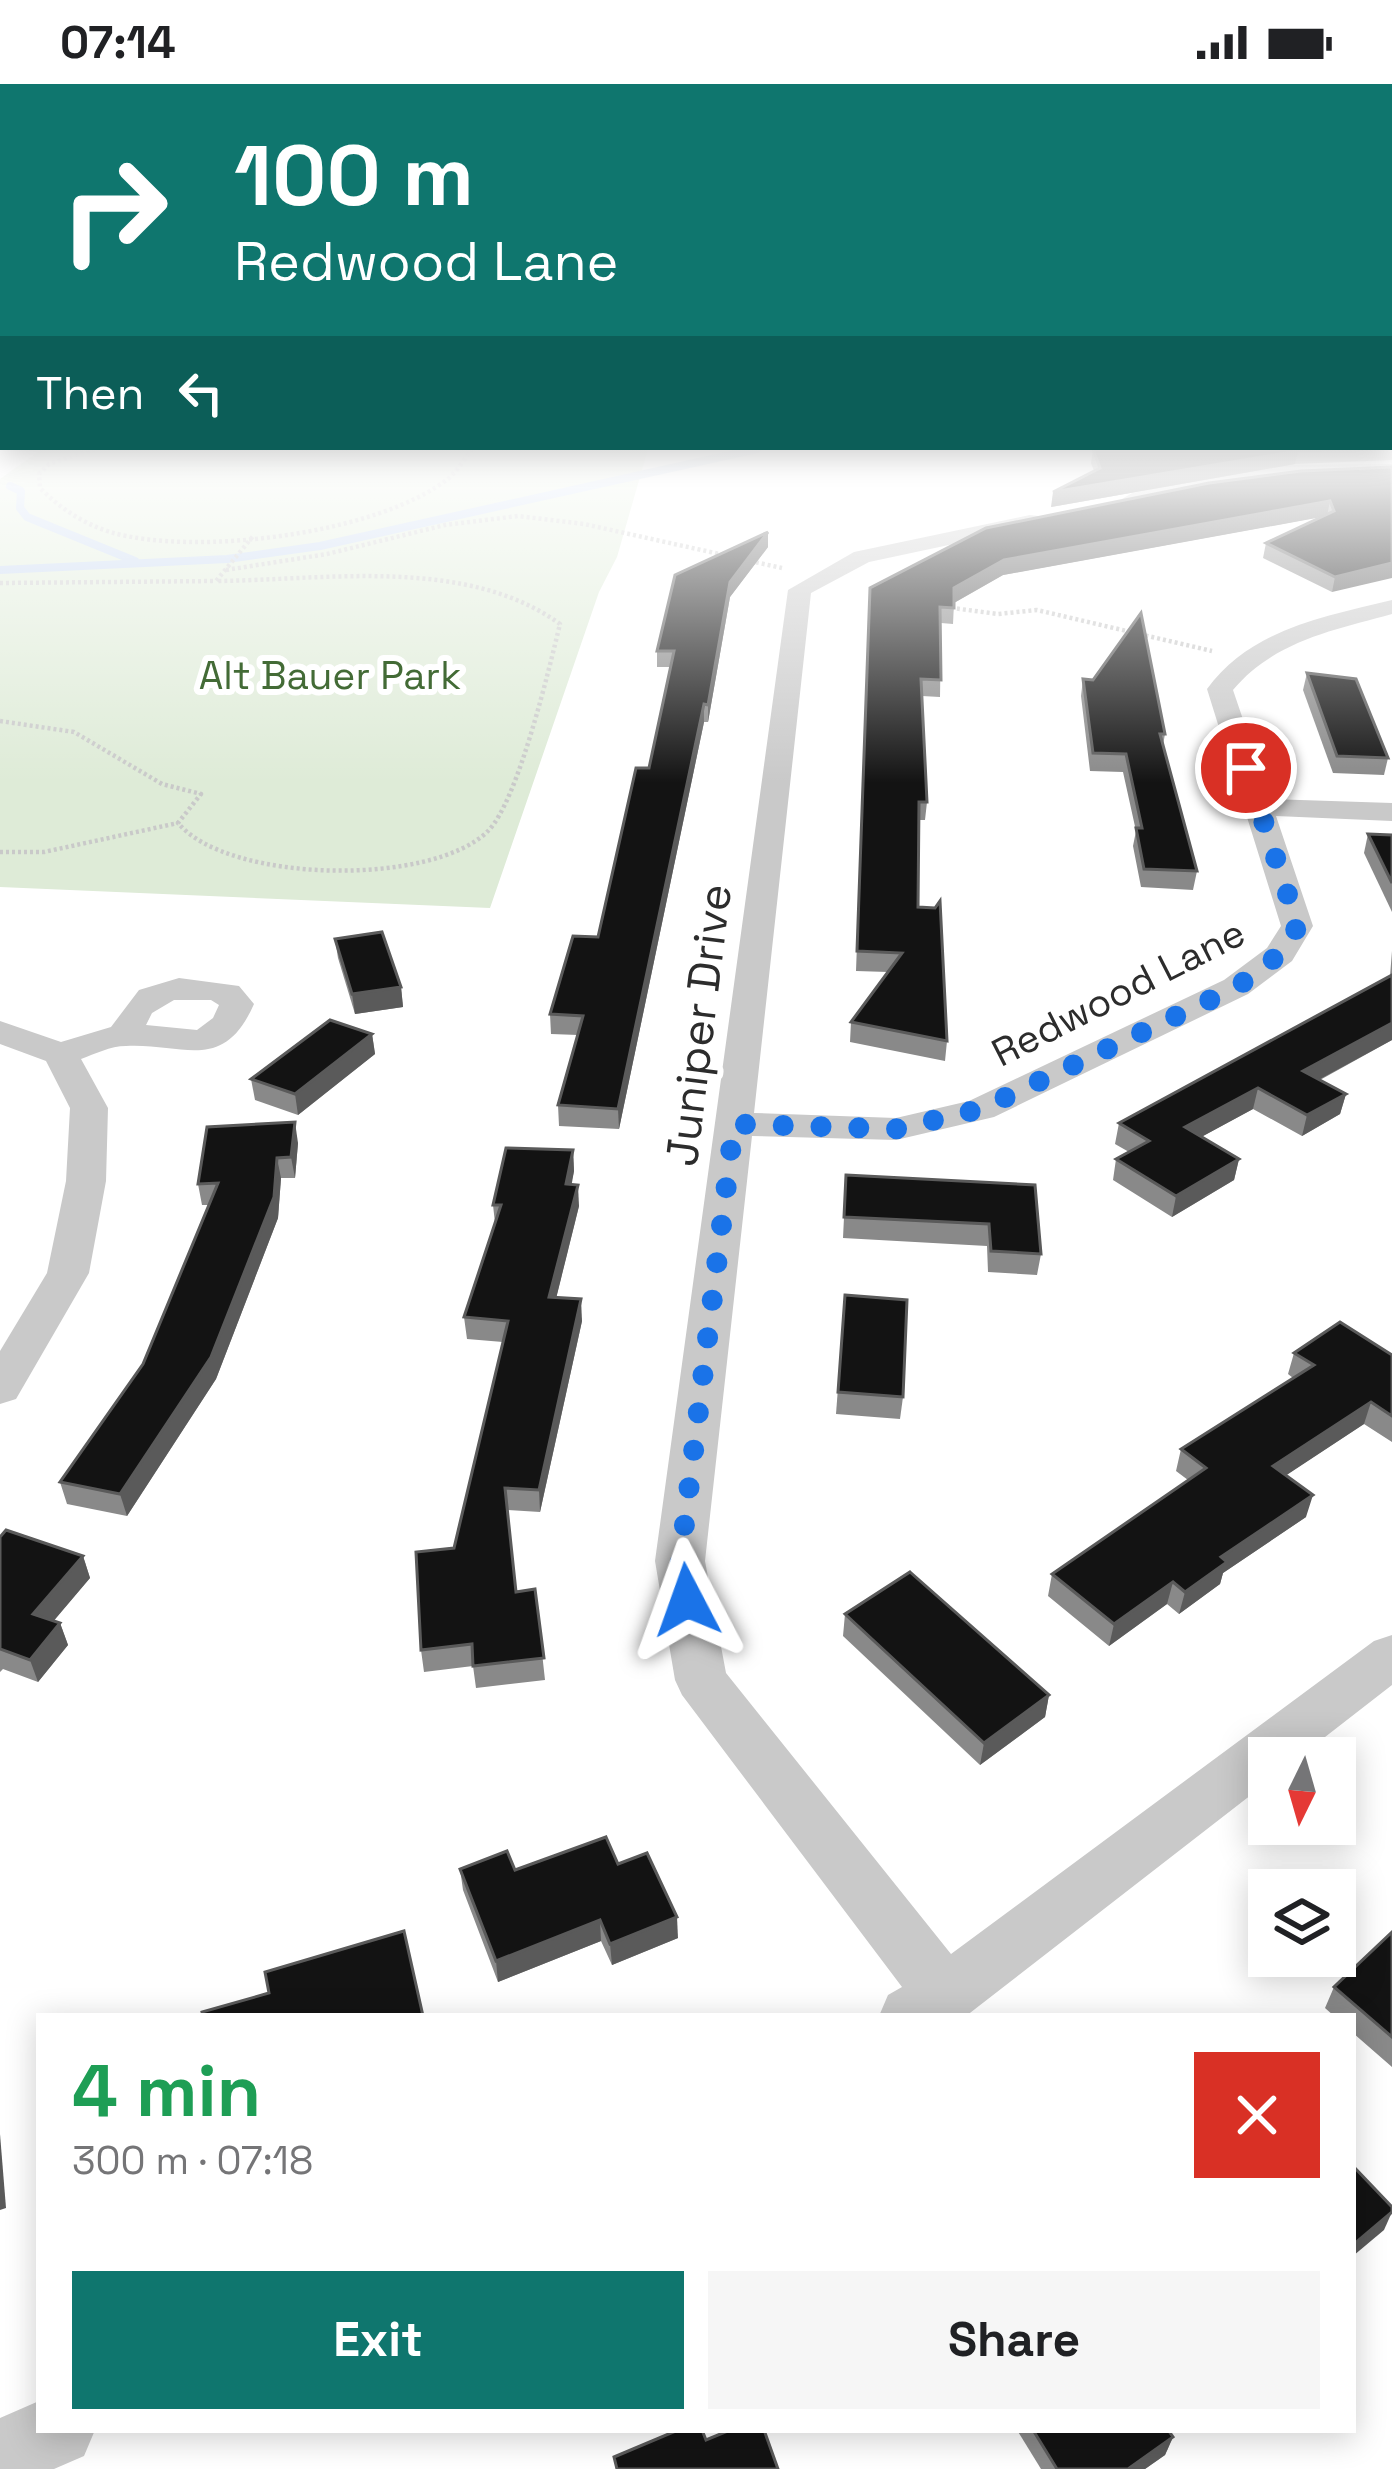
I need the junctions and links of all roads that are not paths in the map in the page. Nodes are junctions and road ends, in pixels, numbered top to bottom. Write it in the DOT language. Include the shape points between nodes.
graph roads {
  1 [pos="856,560"];
  2 [pos="1392,607"];
  3 [pos="1258,807"];
  4 [pos="1392,812"];
  5 [pos="0,1032"];
  6 [pos="124,1035"];
  7 [pos="60,1054"];
  8 [pos="734,1124"];
  9 [pos="0,1388"];
  10 [pos="1392,1656"];
  11 [pos="927,2005"];
  12 [pos="51,2433"];
  13 [pos="0,2455"];
  1 -- 8 [label="street, Juniper Drive" via="800,590"];
  2 -- 3 [label="street, Redwood Lane" via="1276,640 1243,659 1220,689"];
  3 -- 4 [label="street"];
  3 -- 8 [label="street, Redwood Lane" via="1298,926 1280,954 1237,987 981,1109 896,1129"];
  5 -- 7 [label="street"];
  6 -- 7 [label="street"];
  7 -- 9 [label="street" via="89,1108 86,1180 68,1273"];
  8 -- 11 [label="street, Juniper Drive" via="680,1561 701,1680"];
  10 -- 11 [label="street"];
  12 -- 13 [label="street"];
}
